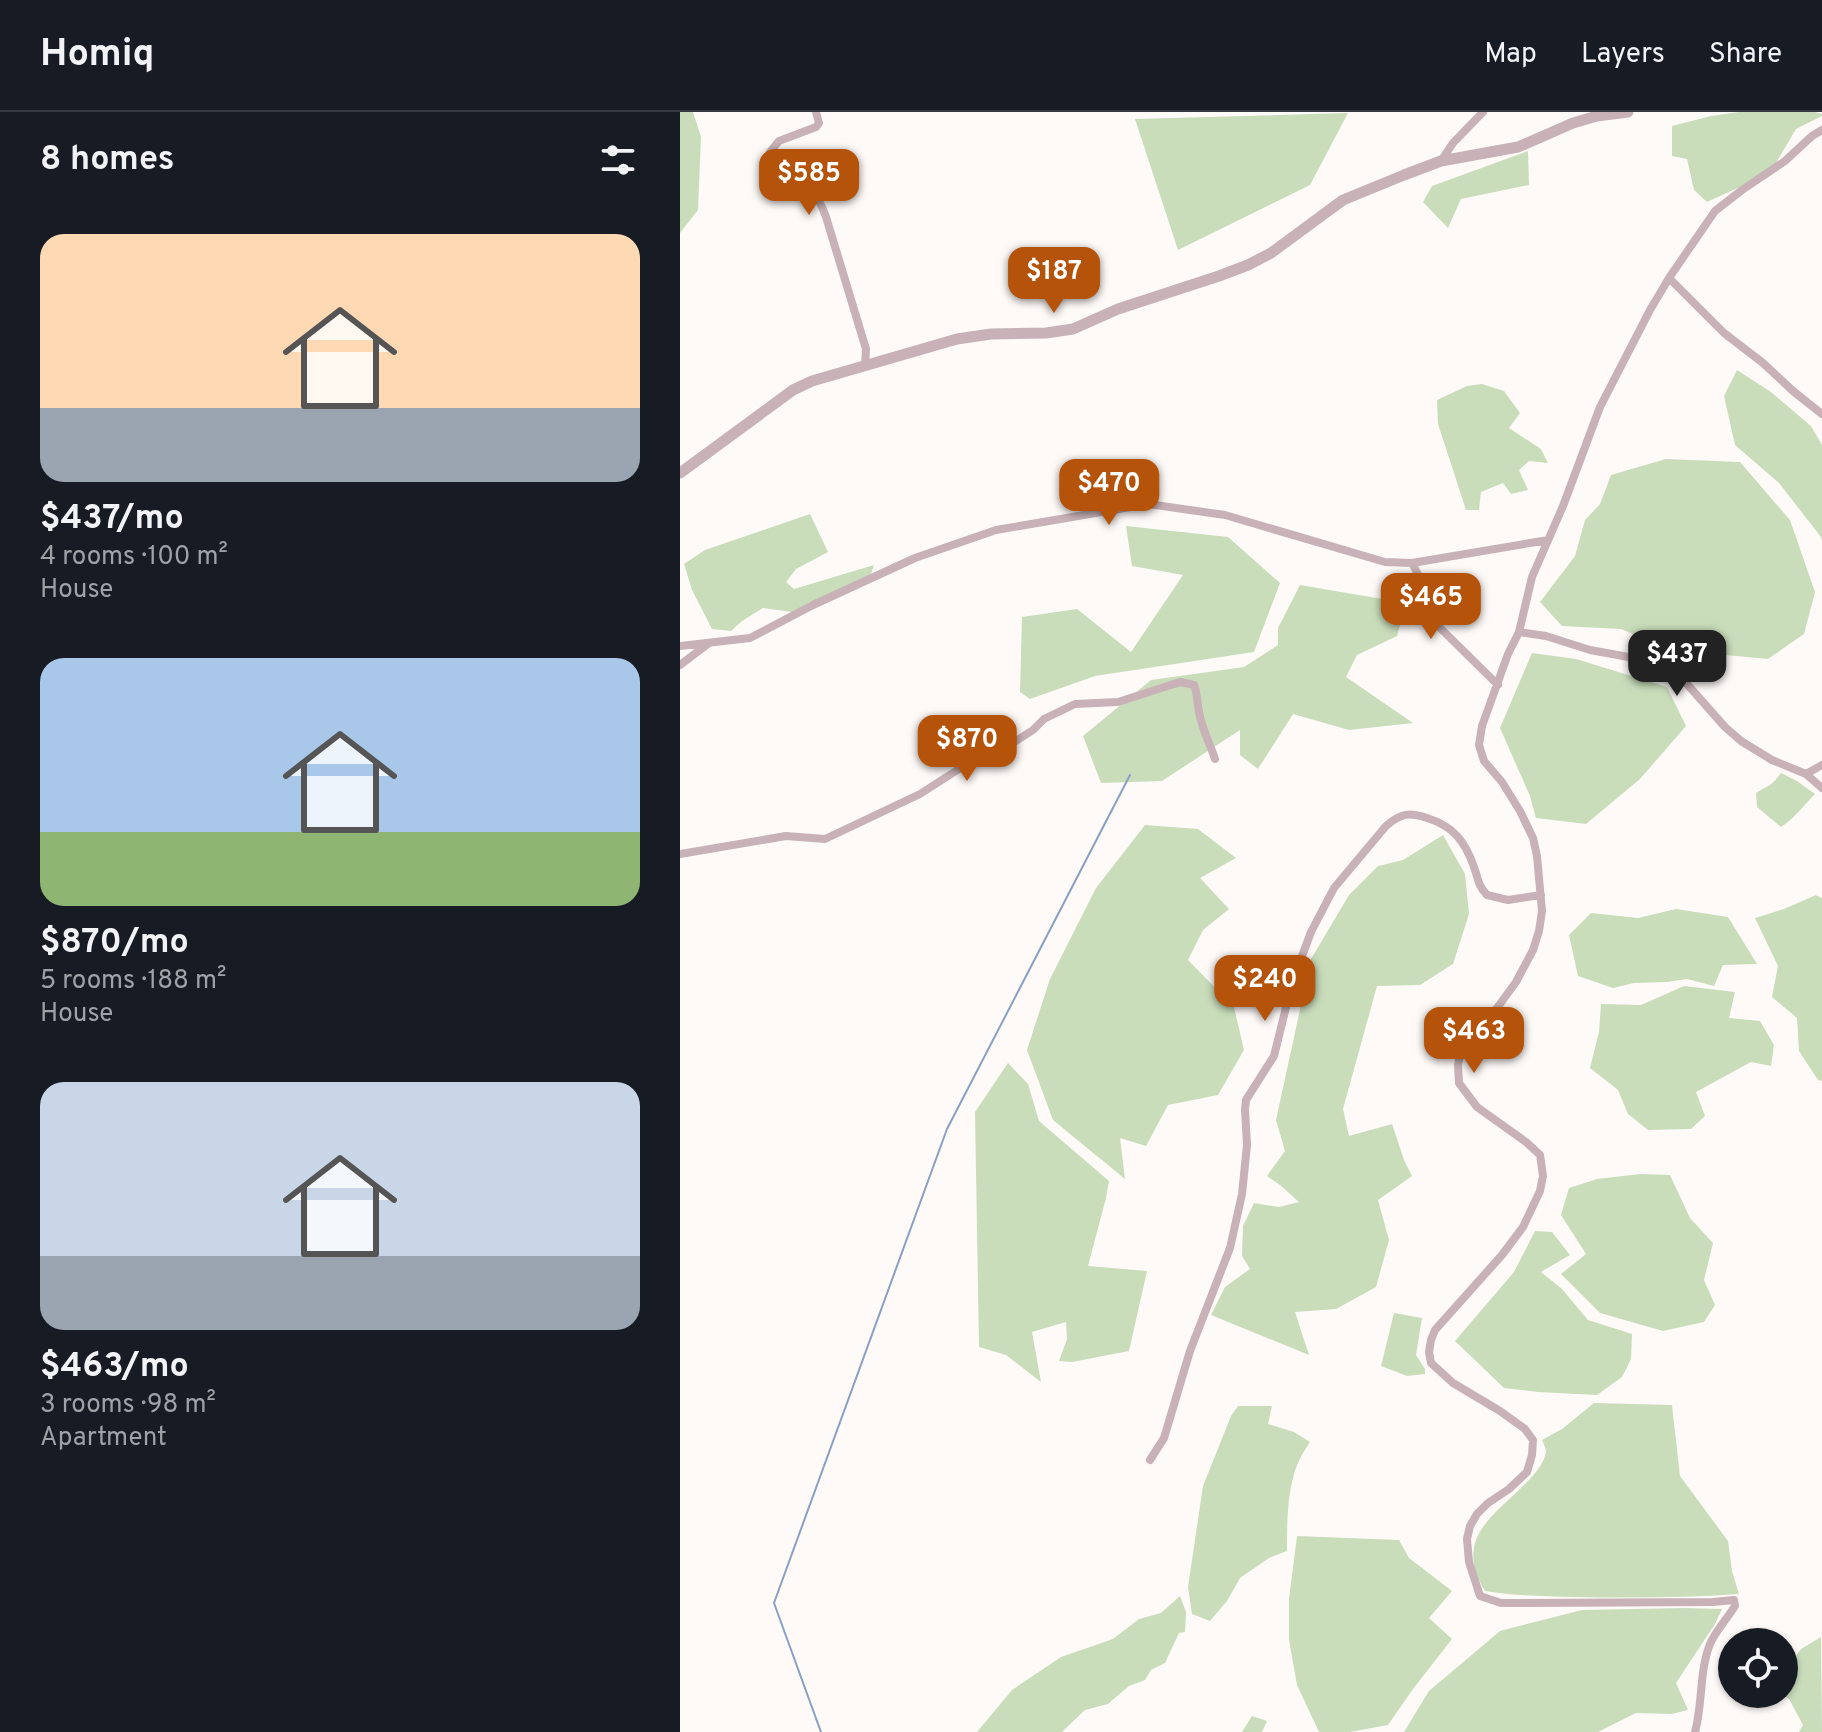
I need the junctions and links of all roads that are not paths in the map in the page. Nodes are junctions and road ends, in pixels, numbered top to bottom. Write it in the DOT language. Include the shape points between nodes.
graph roads {
  1 [pos="816,112"];
  2 [pos="1483,112"];
  3 [pos="1628,112"];
  4 [pos="1822,130"];
  5 [pos="1441,161"];
  6 [pos="1669,278"];
  7 [pos="865,366"];
  8 [pos="1822,414"];
  9 [pos="680,473"];
  10 [pos="1548,540"];
  11 [pos="1412,563"];
  12 [pos="1519,632"];
  13 [pos="710,642"];
  14 [pos="680,646"];
  15 [pos="680,665"];
  16 [pos="1498,685"];
  17 [pos="1215,759"];
  18 [pos="1822,765"];
  19 [pos="1806,774"];
  20 [pos="1822,788"];
  21 [pos="680,854"];
  22 [pos="1541,895"];
  23 [pos="1150,1460"];
  24 [pos="1695,1732"];
  1 -- 7 [label="street" via="816,127 785,138 770,152 780,168 818,198 866,349"];
  2 -- 5 [label="street"];
  3 -- 5 [label="street" via="1573,123 1518,147"];
  4 -- 6 [label="street" via="1715,211"];
  5 -- 7 [label="street" via="1343,200 1248,265 1073,329 957,339"];
  6 -- 8 [label="street" via="1724,333"];
  6 -- 10 [label="street" via="1600,407"];
  7 -- 9 [label="street" via="793,390"];
  10 -- 11 [label="street"];
  10 -- 12 [label="street" via="1532,577"];
  11 -- 13 [label="street" via="1385,562 1225,515 1148,504 996,530 915,558 750,638"];
  11 -- 16 [label="street" via="1430,618"];
  12 -- 16 [label="street"];
  12 -- 19 [label="street" via="1665,666 1741,741"];
  13 -- 14 [label="street"];
  13 -- 15 [label="street"];
  16 -- 22 [label="street" via="1479,745 1533,838"];
  17 -- 21 [label="street" via="1194,685 1180,682 1118,702 1075,704 985,759 825,839 786,836"];
  18 -- 19 [label="street"];
  19 -- 20 [label="street"];
  22 -- 23 [label="street" via="1508,900 1487,895 1468,852 1448,826 1408,814 1386,826 1334,888 1292,983 1274,1056 1246,1100 1245,1169 1230,1248 1164,1438"];
  22 -- 24 [label="street" via="1533,950 1516,982 1461,1050 1458,1065 1459,1083 1471,1101 1540,1155 1540,1191 1502,1255 1435,1330 1431,1363 1533,1440 1527,1472 1488,1503 1470,1526 1469,1562 1480,1596 1501,1603 1734,1600 1710,1644"];
}
